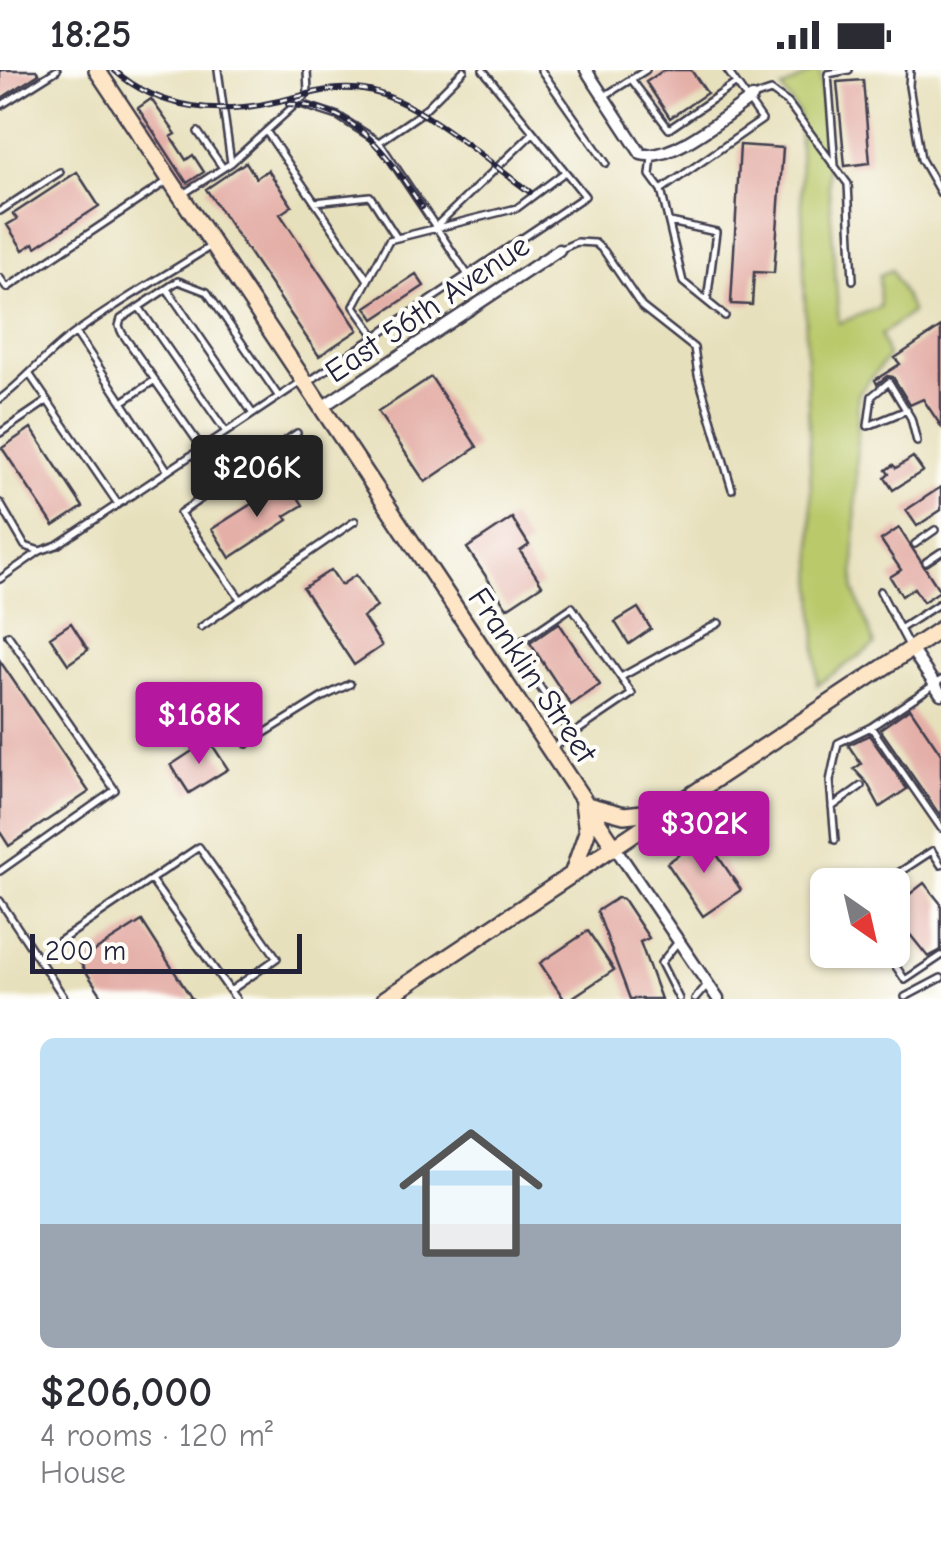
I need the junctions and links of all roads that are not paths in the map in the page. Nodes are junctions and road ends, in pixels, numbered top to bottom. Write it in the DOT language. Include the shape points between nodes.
graph roads {
  1 [pos="57,70"];
  2 [pos="98,70"];
  3 [pos="218,70"];
  4 [pos="307,70"];
  5 [pos="464,70"];
  6 [pos="483,70"];
  7 [pos="541,70"];
  8 [pos="586,70"];
  9 [pos="646,70"];
  10 [pos="728,70"];
  11 [pos="849,70"];
  12 [pos="910,70"];
  13 [pos="632,79"];
  14 [pos="736,83"];
  15 [pos="603,96"];
  16 [pos="750,99"];
  17 [pos="298,102"];
  18 [pos="0,106"];
  19 [pos="266,131"];
  20 [pos="198,132"];
  21 [pos="534,133"];
  22 [pos="379,142"];
  23 [pos="652,157"];
  24 [pos="231,162"];
  25 [pos="606,164"];
  26 [pos="222,168"];
  27 [pos="836,169"];
  28 [pos="60,172"];
  29 [pos="566,172"];
  30 [pos="170,179"];
  31 [pos="662,190"];
  32 [pos="941,194"];
  33 [pos="181,196"];
  34 [pos="316,202"];
  35 [pos="0,211"];
  36 [pos="669,222"];
  37 [pos="434,228"];
  38 [pos="397,238"];
  39 [pos="214,245"];
  40 [pos="559,250"];
  41 [pos="468,275"];
  42 [pos="0,278"];
  43 [pos="368,280"];
  44 [pos="854,280"];
  45 [pos="166,288"];
  46 [pos="708,302"];
  47 [pos="139,306"];
  48 [pos="725,316"];
  49 [pos="76,333"];
  50 [pos="376,337"];
  51 [pos="30,375"];
  52 [pos="155,380"];
  53 [pos="305,382"];
  54 [pos="279,397"];
  55 [pos="0,399"];
  56 [pos="47,401"];
  57 [pos="122,402"];
  58 [pos="322,408"];
  59 [pos="906,410"];
  60 [pos="253,414"];
  61 [pos="226,432"];
  62 [pos="0,433"];
  63 [pos="297,433"];
  64 [pos="917,442"];
  65 [pos="202,448"];
  66 [pos="168,471"];
  67 [pos="732,488"];
  68 [pos="0,503"];
  69 [pos="118,504"];
  70 [pos="356,521"];
  71 [pos="935,530"];
  72 [pos="915,544"];
  73 [pos="40,551"];
  74 [pos="941,552"];
  75 [pos="926,562"];
  76 [pos="0,579"];
  77 [pos="880,591"];
  78 [pos="241,600"];
  79 [pos="940,603"];
  80 [pos="720,623"];
  81 [pos="201,628"];
  82 [pos="900,629"];
  83 [pos="941,629"];
  84 [pos="8,635"];
  85 [pos="911,649"];
  86 [pos="621,677"];
  87 [pos="350,684"];
  88 [pos="939,686"];
  89 [pos="871,727"];
  90 [pos="572,734"];
  91 [pos="246,744"];
  92 [pos="550,750"];
  93 [pos="861,786"];
  94 [pos="584,802"];
  95 [pos="832,807"];
  96 [pos="666,811"];
  97 [pos="941,828"];
  98 [pos="835,840"];
  99 [pos="614,846"];
  100 [pos="941,865"];
  101 [pos="906,868"];
  102 [pos="0,870"];
  103 [pos="572,874"];
  104 [pos="151,880"];
  105 [pos="0,900"];
  106 [pos="677,942"];
  107 [pos="57,943"];
  108 [pos="941,956"];
  109 [pos="897,968"];
  110 [pos="941,978"];
  111 [pos="707,985"];
  112 [pos="230,991"];
  113 [pos="905,996"];
  114 [pos="64,999"];
  115 [pos="236,999"];
  116 [pos="385,999"];
  117 [pos="679,999"];
  118 [pos="695,999"];
  119 [pos="718,999"];
  1 -- 18 [label="lane"];
  2 -- 30 [label="street, Franklin Street"];
  3 -- 24 [label="lane"];
  4 -- 17 [label="lane" via="308,93"];
  5 -- 22 [label="lane" via="420,114"];
  6 -- 21 [label="lane"];
  7 -- 25 [label="lane"];
  8 -- 15 [label="street"];
  9 -- 13 [label="lane"];
  10 -- 14 [label="lane"];
  11 -- 27 [label="lane" via="828,74"];
  12 -- 32 [label="lane" via="921,159"];
  13 -- 14 [label="lane" via="669,128"];
  13 -- 15 [label="lane"];
  14 -- 16 [label="lane"];
  15 -- 23 [label="street" via="641,154"];
  16 -- 23 [label="street"];
  16 -- 27 [label="lane" via="771,91 788,103"];
  16 -- 31 [label="lane" via="762,120"];
  17 -- 19 [label="lane"];
  17 -- 22 [label="lane" via="338,116"];
  19 -- 24 [label="lane"];
  19 -- 34 [label="lane"];
  20 -- 26 [label="lane"];
  21 -- 29 [label="lane"];
  21 -- 37 [label="lane"];
  22 -- 37 [label="lane"];
  23 -- 31 [label="lane" via="650,175"];
  24 -- 26 [label="lane"];
  26 -- 33 [label="lane"];
  27 -- 44 [label="lane" via="848,184"];
  28 -- 35 [label="lane"];
  29 -- 37 [label="lane" via="517,208"];
  29 -- 41 [label="lane" via="585,196"];
  30 -- 33 [label="street, Franklin Street"];
  30 -- 42 [label="lane" via="7,288"];
  31 -- 36 [label="lane"];
  33 -- 39 [label="street, Franklin Street"];
  34 -- 38 [label="lane" via="370,196"];
  34 -- 43 [label="lane"];
  36 -- 46 [label="lane" via="682,282"];
  36 -- 46 [label="lane" via="716,232"];
  37 -- 38 [label="lane"];
  37 -- 41 [label="lane"];
  38 -- 43 [label="lane"];
  39 -- 49 [label="lane"];
  39 -- 53 [label="street, Franklin Street"];
  40 -- 58 [label="street, East 56th Avenue"];
  40 -- 67 [label="lane" via="595,243 642,307 694,348"];
  41 -- 50 [label="lane"];
  43 -- 50 [label="lane" via="354,306"];
  45 -- 47 [label="lane"];
  45 -- 54 [label="lane" via="178,282 207,292"];
  45 -- 60 [label="lane"];
  46 -- 48 [label="lane"];
  47 -- 52 [label="lane" via="119,326"];
  47 -- 61 [label="lane"];
  49 -- 51 [label="lane"];
  49 -- 57 [label="lane"];
  50 -- 53 [label="lane"];
  51 -- 55 [label="lane"];
  51 -- 56 [label="lane"];
  52 -- 57 [label="lane"];
  52 -- 65 [label="lane"];
  53 -- 54 [label="lane"];
  53 -- 58 [label="street, Franklin Street"];
  54 -- 60 [label="lane"];
  56 -- 62 [label="lane"];
  56 -- 69 [label="lane"];
  57 -- 66 [label="lane"];
  58 -- 92 [label="street, Franklin Street"];
  59 -- 59 [label="lane" via="889,382 872,396 868,426"];
  59 -- 64 [label="lane"];
  60 -- 61 [label="lane"];
  61 -- 65 [label="lane"];
  63 -- 78 [label="lane" via="180,513"];
  65 -- 66 [label="lane"];
  66 -- 69 [label="lane"];
  68 -- 73 [label="lane" via="25,546"];
  69 -- 73 [label="lane"];
  70 -- 78 [label="lane"];
  71 -- 72 [label="lane"];
  73 -- 76 [label="lane"];
  74 -- 75 [label="lane"];
  77 -- 82 [label="lane"];
  78 -- 81 [label="lane"];
  79 -- 82 [label="lane"];
  80 -- 86 [label="lane"];
  82 -- 85 [label="lane"];
  83 -- 85 [label="street"];
  84 -- 102 [label="lane" via="115,790"];
  85 -- 88 [label="street"];
  85 -- 96 [label="street"];
  86 -- 90 [label="lane" via="632,694"];
  86 -- 90 [label="lane" via="572,607 513,647"];
  87 -- 91 [label="lane"];
  88 -- 89 [label="lane"];
  89 -- 95 [label="lane" via="838,743"];
  89 -- 97 [label="lane"];
  90 -- 92 [label="lane"];
  92 -- 94 [label="street, Franklin Street"];
  93 -- 95 [label="lane"];
  94 -- 96 [label="street" via="624,814"];
  94 -- 99 [label="street, Franklin Street"];
  94 -- 103 [label="street" via="587,832"];
  95 -- 98 [label="lane"];
  96 -- 99 [label="street"];
  99 -- 103 [label="street"];
  99 -- 106 [label="street, Franklin Street"];
  100 -- 101 [label="lane" via="932,851"];
  103 -- 116 [label="street"];
  104 -- 107 [label="lane"];
  104 -- 112 [label="lane"];
  104 -- 112 [label="lane" via="199,847 277,958"];
  105 -- 114 [label="lane"];
  106 -- 111 [label="street, Franklin Street"];
  106 -- 117 [label="lane" via="661,964"];
  108 -- 109 [label="lane" via="905,980"];
  110 -- 113 [label="lane"];
  111 -- 118 [label="lane"];
  111 -- 119 [label="street, Franklin Street"];
  112 -- 115 [label="lane"];
}
